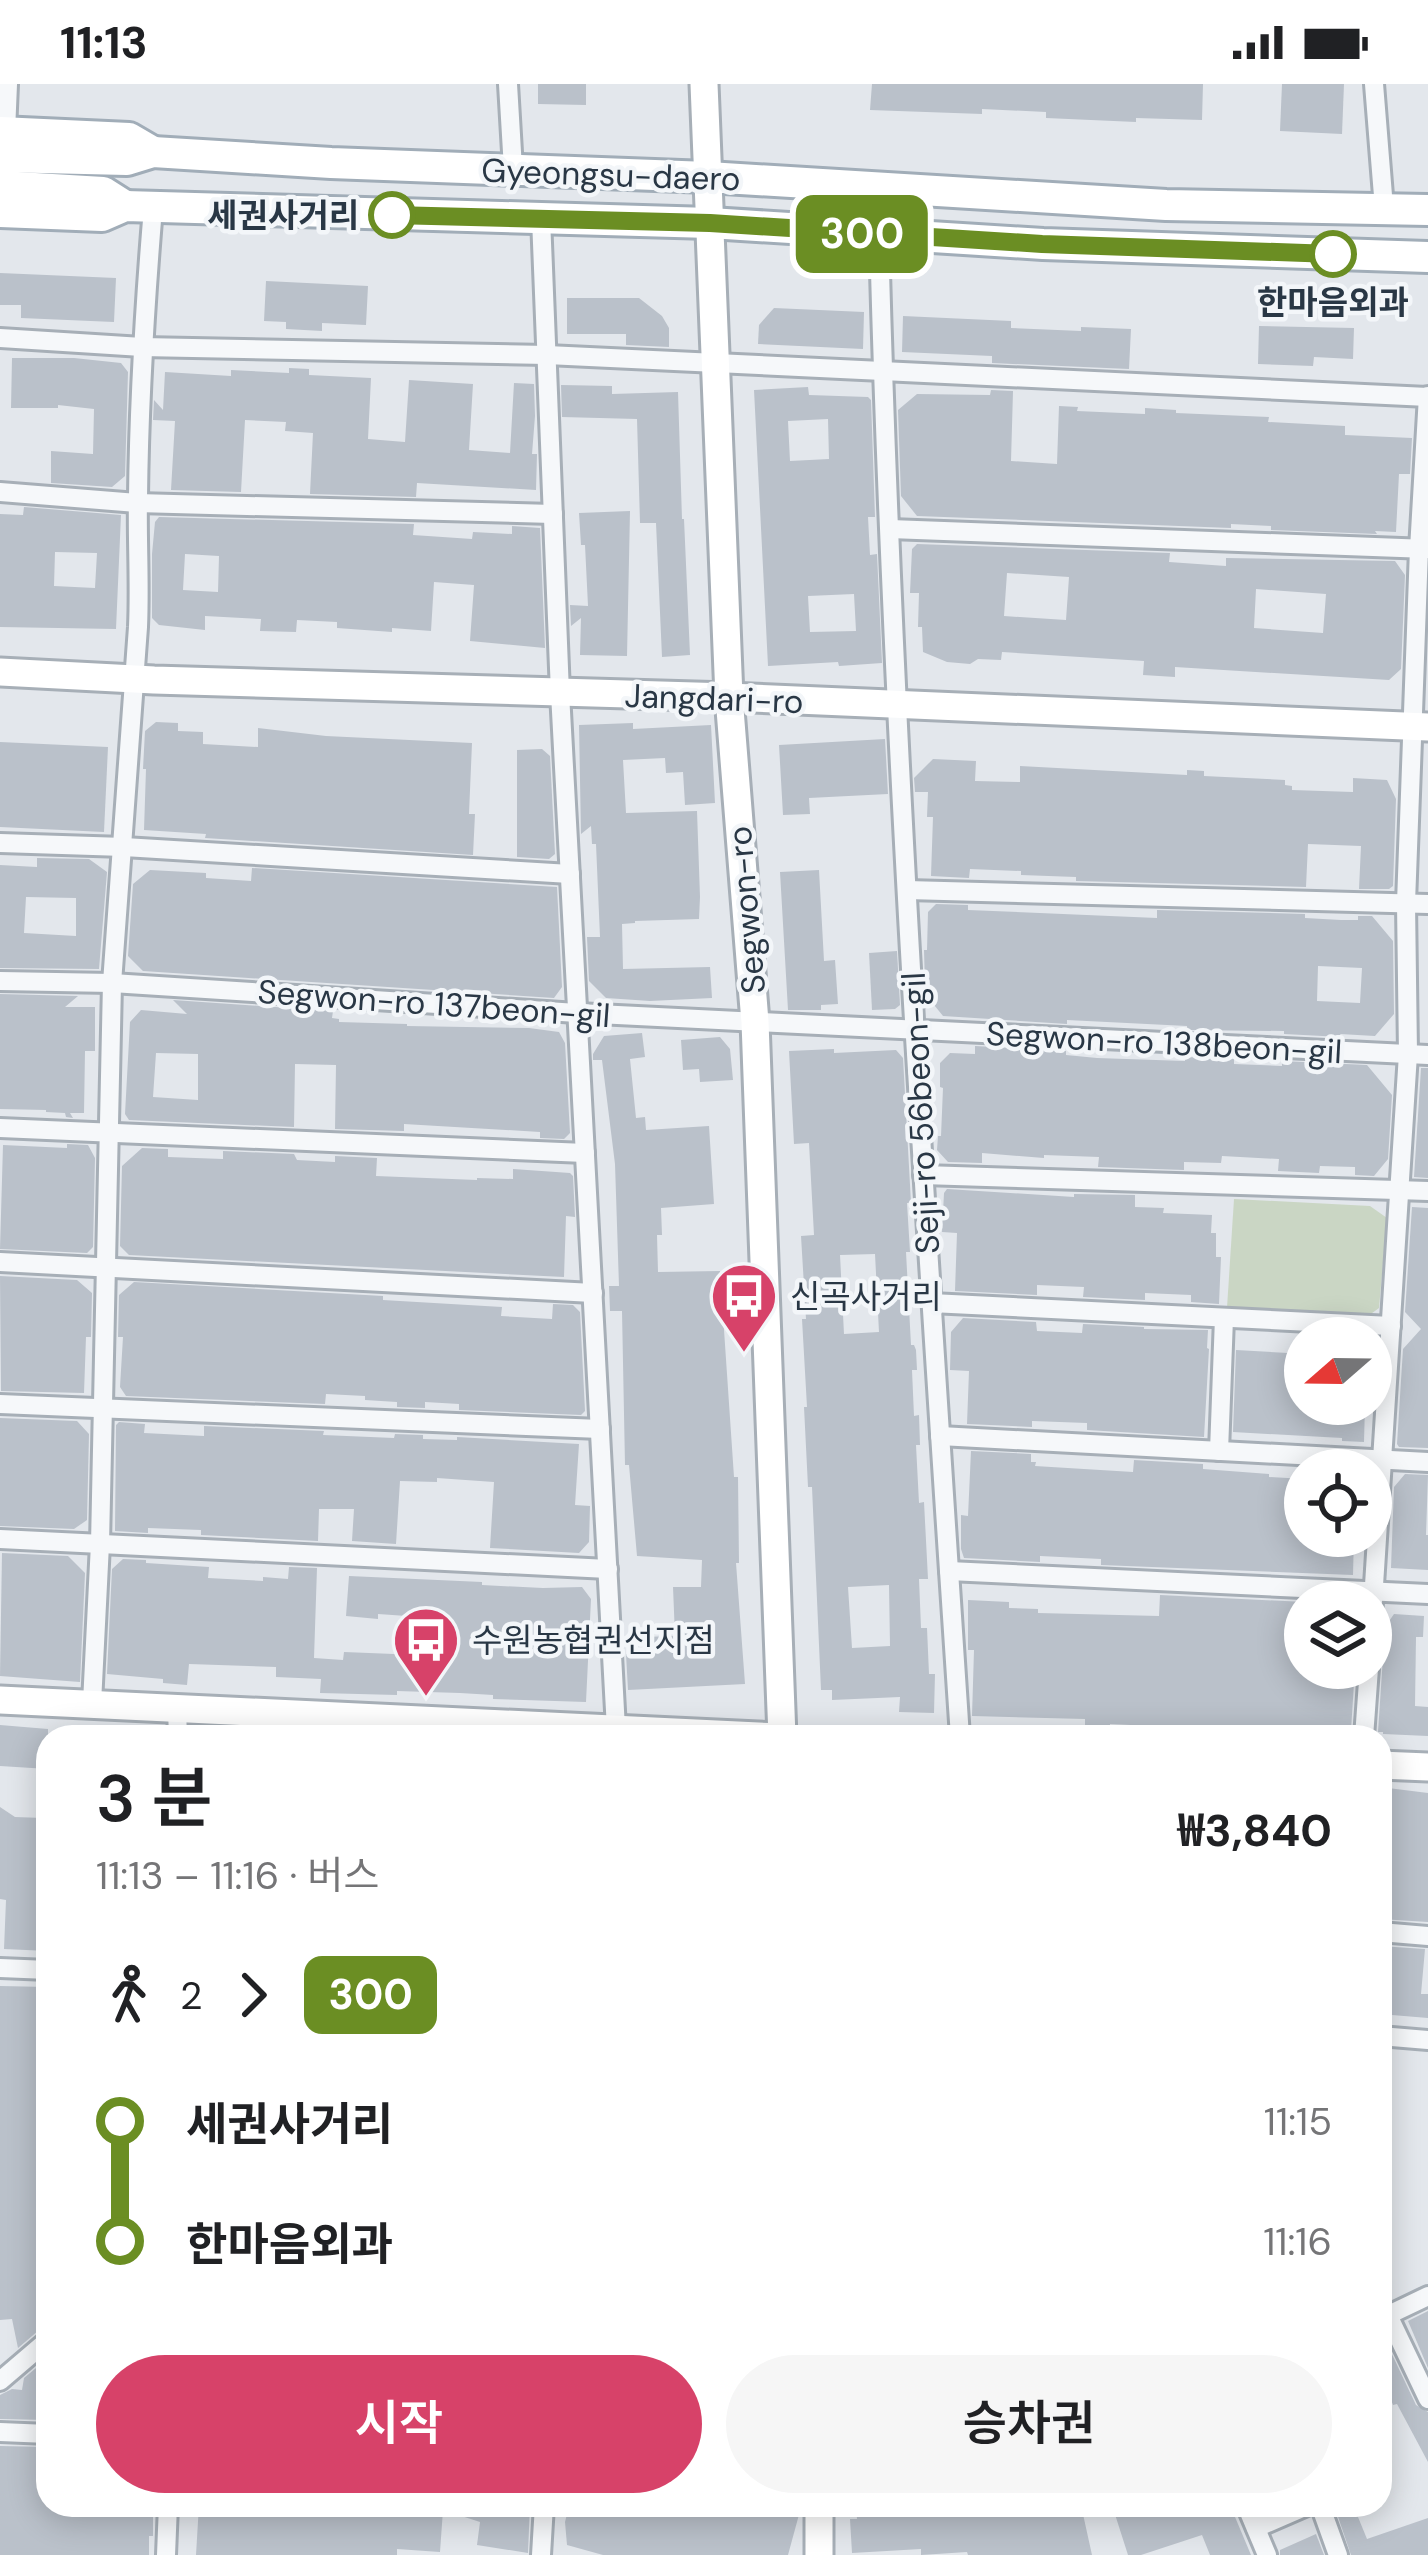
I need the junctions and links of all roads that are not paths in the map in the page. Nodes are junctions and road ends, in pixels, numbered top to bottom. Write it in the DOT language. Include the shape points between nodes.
graph roads {
  1 [pos="8,84"];
  2 [pos="508,84"];
  3 [pos="704,84"];
  4 [pos="1374,84"];
  5 [pos="2,140"];
  6 [pos="513,169"];
  7 [pos="708,177"];
  8 [pos="0,187"];
  9 [pos="139,207"];
  10 [pos="1384,208"];
  11 [pos="1428,210"];
  12 [pos="0,212"];
  13 [pos="541,218"];
  14 [pos="710,223"];
  15 [pos="879,235"];
  16 [pos="1428,257"];
  17 [pos="0,338"];
  18 [pos="142,346"];
  19 [pos="548,355"];
  20 [pos="715,365"];
  21 [pos="883,370"];
  22 [pos="1428,396"];
  23 [pos="0,492"];
  24 [pos="137,503"];
  25 [pos="554,514"];
  26 [pos="890,529"];
  27 [pos="1424,549"];
  28 [pos="0,672"];
  29 [pos="133,679"];
  30 [pos="560,693"];
  31 [pos="729,698"];
  32 [pos="898,705"];
  33 [pos="1420,726"];
  34 [pos="0,843"];
  35 [pos="124,847"];
  36 [pos="570,874"];
  37 [pos="907,890"];
  38 [pos="1406,903"];
  39 [pos="1428,904"];
  40 [pos="0,981"];
  41 [pos="112,983"];
  42 [pos="578,1013"];
  43 [pos="755,1022"];
  44 [pos="914,1028"];
  45 [pos="1418,1054"];
  46 [pos="0,1128"];
  47 [pos="109,1133"];
  48 [pos="585,1153"];
  49 [pos="923,1175"];
  50 [pos="1400,1190"];
  51 [pos="1428,1191"];
  52 [pos="0,1262"];
  53 [pos="106,1267"];
  54 [pos="593,1293"];
  55 [pos="932,1303"];
  56 [pos="1392,1317"];
  57 [pos="1224,1318"];
  58 [pos="1284,1321"];
  59 [pos="0,1404"];
  60 [pos="104,1406"];
  61 [pos="600,1429"];
  62 [pos="940,1436"];
  63 [pos="1219,1451"];
  64 [pos="1284,1455"];
  65 [pos="1392,1460"];
  66 [pos="1428,1462"];
  67 [pos="0,1539"];
  68 [pos="100,1544"];
  69 [pos="608,1569"];
  70 [pos="949,1571"];
  71 [pos="1284,1587"];
  72 [pos="1392,1592"];
  73 [pos="1428,1594"];
  74 [pos="1367,1689"];
  75 [pos="0,1700"];
  76 [pos="92,1703"];
  77 [pos="177,1723"];
  78 [pos="266,1725"];
  79 [pos="616,1725"];
  80 [pos="781,1725"];
  81 [pos="959,1725"];
  82 [pos="1365,1725"];
  83 [pos="1392,1766"];
  84 [pos="1428,1767"];
  85 [pos="1392,1933"];
  86 [pos="1428,1936"];
  87 [pos="0,1968"];
  88 [pos="36,1970"];
  89 [pos="1392,2037"];
  90 [pos="1425,2039"];
  91 [pos="1392,2047"];
  92 [pos="1428,2296"];
  93 [pos="1392,2313"];
  94 [pos="1392,2332"];
  95 [pos="36,2350"];
  96 [pos="0,2381"];
  97 [pos="1428,2399"];
  98 [pos="0,2432"];
  99 [pos="36,2434"];
  100 [pos="168,2517"];
  101 [pos="544,2517"];
  102 [pos="816,2517"];
  103 [pos="1251,2517"];
  104 [pos="1281,2517"];
  105 [pos="1324,2517"];
  106 [pos="1256,2528"];
  107 [pos="166,2555"];
  108 [pos="542,2555"];
  109 [pos="819,2555"];
  110 [pos="1268,2555"];
  111 [pos="1338,2555"];
  1 -- 5 [label="street"];
  2 -- 6 [label="street"];
  3 -- 7 [label="street, Segwon-ro"];
  4 -- 10 [label="street"];
  5 -- 6 [label="main road, Gyeongsu-daero" via="129,138 153,152"];
  6 -- 7 [label="main road, Gyeongsu-daero"];
  7 -- 10 [label="main road, Gyeongsu-daero" via="1166,206"];
  7 -- 14 [label="street, Segwon-ro"];
  8 -- 9 [label="main road, Gyeongsu-daero" via="103,193"];
  9 -- 12 [label="main road, Gyeongsu-daero" via="102,216"];
  9 -- 13 [label="main road, Gyeongsu-daero"];
  9 -- 18 [label="street"];
  10 -- 11 [label="main road, Gyeongsu-daero"];
  13 -- 14 [label="main road, Gyeongsu-daero"];
  13 -- 19 [label="street"];
  14 -- 15 [label="main road, Gyeongsu-daero"];
  14 -- 20 [label="street, Segwon-ro"];
  15 -- 16 [label="main road, Gyeongsu-daero"];
  15 -- 21 [label="street, Seji-ro 56beon-gil"];
  17 -- 18 [label="street"];
  18 -- 19 [label="street"];
  18 -- 24 [label="street"];
  19 -- 20 [label="street"];
  19 -- 25 [label="street"];
  20 -- 21 [label="street"];
  20 -- 31 [label="street, Segwon-ro"];
  21 -- 22 [label="street"];
  21 -- 26 [label="street, Seji-ro 56beon-gil"];
  22 -- 27 [label="street"];
  23 -- 24 [label="street"];
  24 -- 25 [label="street"];
  24 -- 29 [label="street"];
  25 -- 30 [label="street"];
  26 -- 27 [label="street"];
  26 -- 32 [label="street, Seji-ro 56beon-gil"];
  27 -- 33 [label="street"];
  28 -- 29 [label="street, Jangdari-ro"];
  29 -- 30 [label="street, Jangdari-ro"];
  29 -- 35 [label="street"];
  30 -- 31 [label="street, Jangdari-ro"];
  30 -- 36 [label="street"];
  31 -- 32 [label="street, Jangdari-ro"];
  31 -- 43 [label="street, Segwon-ro"];
  32 -- 33 [label="street, Jangdari-ro"];
  32 -- 37 [label="street, Seji-ro 56beon-gil"];
  33 -- 38 [label="street"];
  34 -- 35 [label="street"];
  35 -- 36 [label="street"];
  35 -- 41 [label="street"];
  36 -- 42 [label="street"];
  37 -- 38 [label="street"];
  37 -- 44 [label="street, Seji-ro 56beon-gil"];
  38 -- 39 [label="street"];
  38 -- 45 [label="street"];
  40 -- 41 [label="street, Segwon-ro 137beon-gil"];
  41 -- 42 [label="street, Segwon-ro 137beon-gil"];
  41 -- 47 [label="street"];
  42 -- 43 [label="street, Segwon-ro 137beon-gil"];
  42 -- 48 [label="street"];
  43 -- 44 [label="street, Segwon-ro 138beon-gil"];
  43 -- 80 [label="street, Segwon-ro"];
  44 -- 45 [label="street, Segwon-ro 138beon-gil"];
  44 -- 49 [label="street, Seji-ro 56beon-gil"];
  45 -- 50 [label="street"];
  46 -- 47 [label="street"];
  47 -- 48 [label="street"];
  47 -- 53 [label="street"];
  48 -- 54 [label="street"];
  49 -- 50 [label="street"];
  49 -- 55 [label="street, Seji-ro 56beon-gil"];
  50 -- 51 [label="street"];
  50 -- 56 [label="street"];
  52 -- 53 [label="street"];
  53 -- 54 [label="street"];
  53 -- 60 [label="street"];
  54 -- 61 [label="street"];
  55 -- 57 [label="street"];
  55 -- 62 [label="street, Seji-ro 56beon-gil"];
  57 -- 58 [label="street"];
  57 -- 63 [label="street"];
  59 -- 60 [label="street"];
  60 -- 61 [label="street"];
  60 -- 68 [label="street"];
  61 -- 69 [label="street"];
  62 -- 63 [label="street"];
  62 -- 70 [label="street, Seji-ro 56beon-gil"];
  63 -- 64 [label="street"];
  65 -- 66 [label="street"];
  67 -- 68 [label="street"];
  68 -- 69 [label="street"];
  68 -- 76 [label="street"];
  69 -- 79 [label="street"];
  70 -- 71 [label="street"];
  70 -- 81 [label="street, Seji-ro 56beon-gil"];
  72 -- 73 [label="street"];
  74 -- 82 [label="street"];
  75 -- 76 [label="street"];
  76 -- 77 [label="street"];
  77 -- 78 [label="street"];
  83 -- 84 [label="street"];
  85 -- 86 [label="street"];
  87 -- 88 [label="street"];
  89 -- 90 [label="street"];
  90 -- 91 [label="street"];
  92 -- 93 [label="street"];
  94 -- 97 [label="street"];
  95 -- 96 [label="street"];
  98 -- 99 [label="street"];
  100 -- 107 [label="street"];
  101 -- 108 [label="street"];
  102 -- 109 [label="street"];
  103 -- 106 [label="street"];
  104 -- 106 [label="street"];
  105 -- 111 [label="street"];
  106 -- 110 [label="street"];
}
